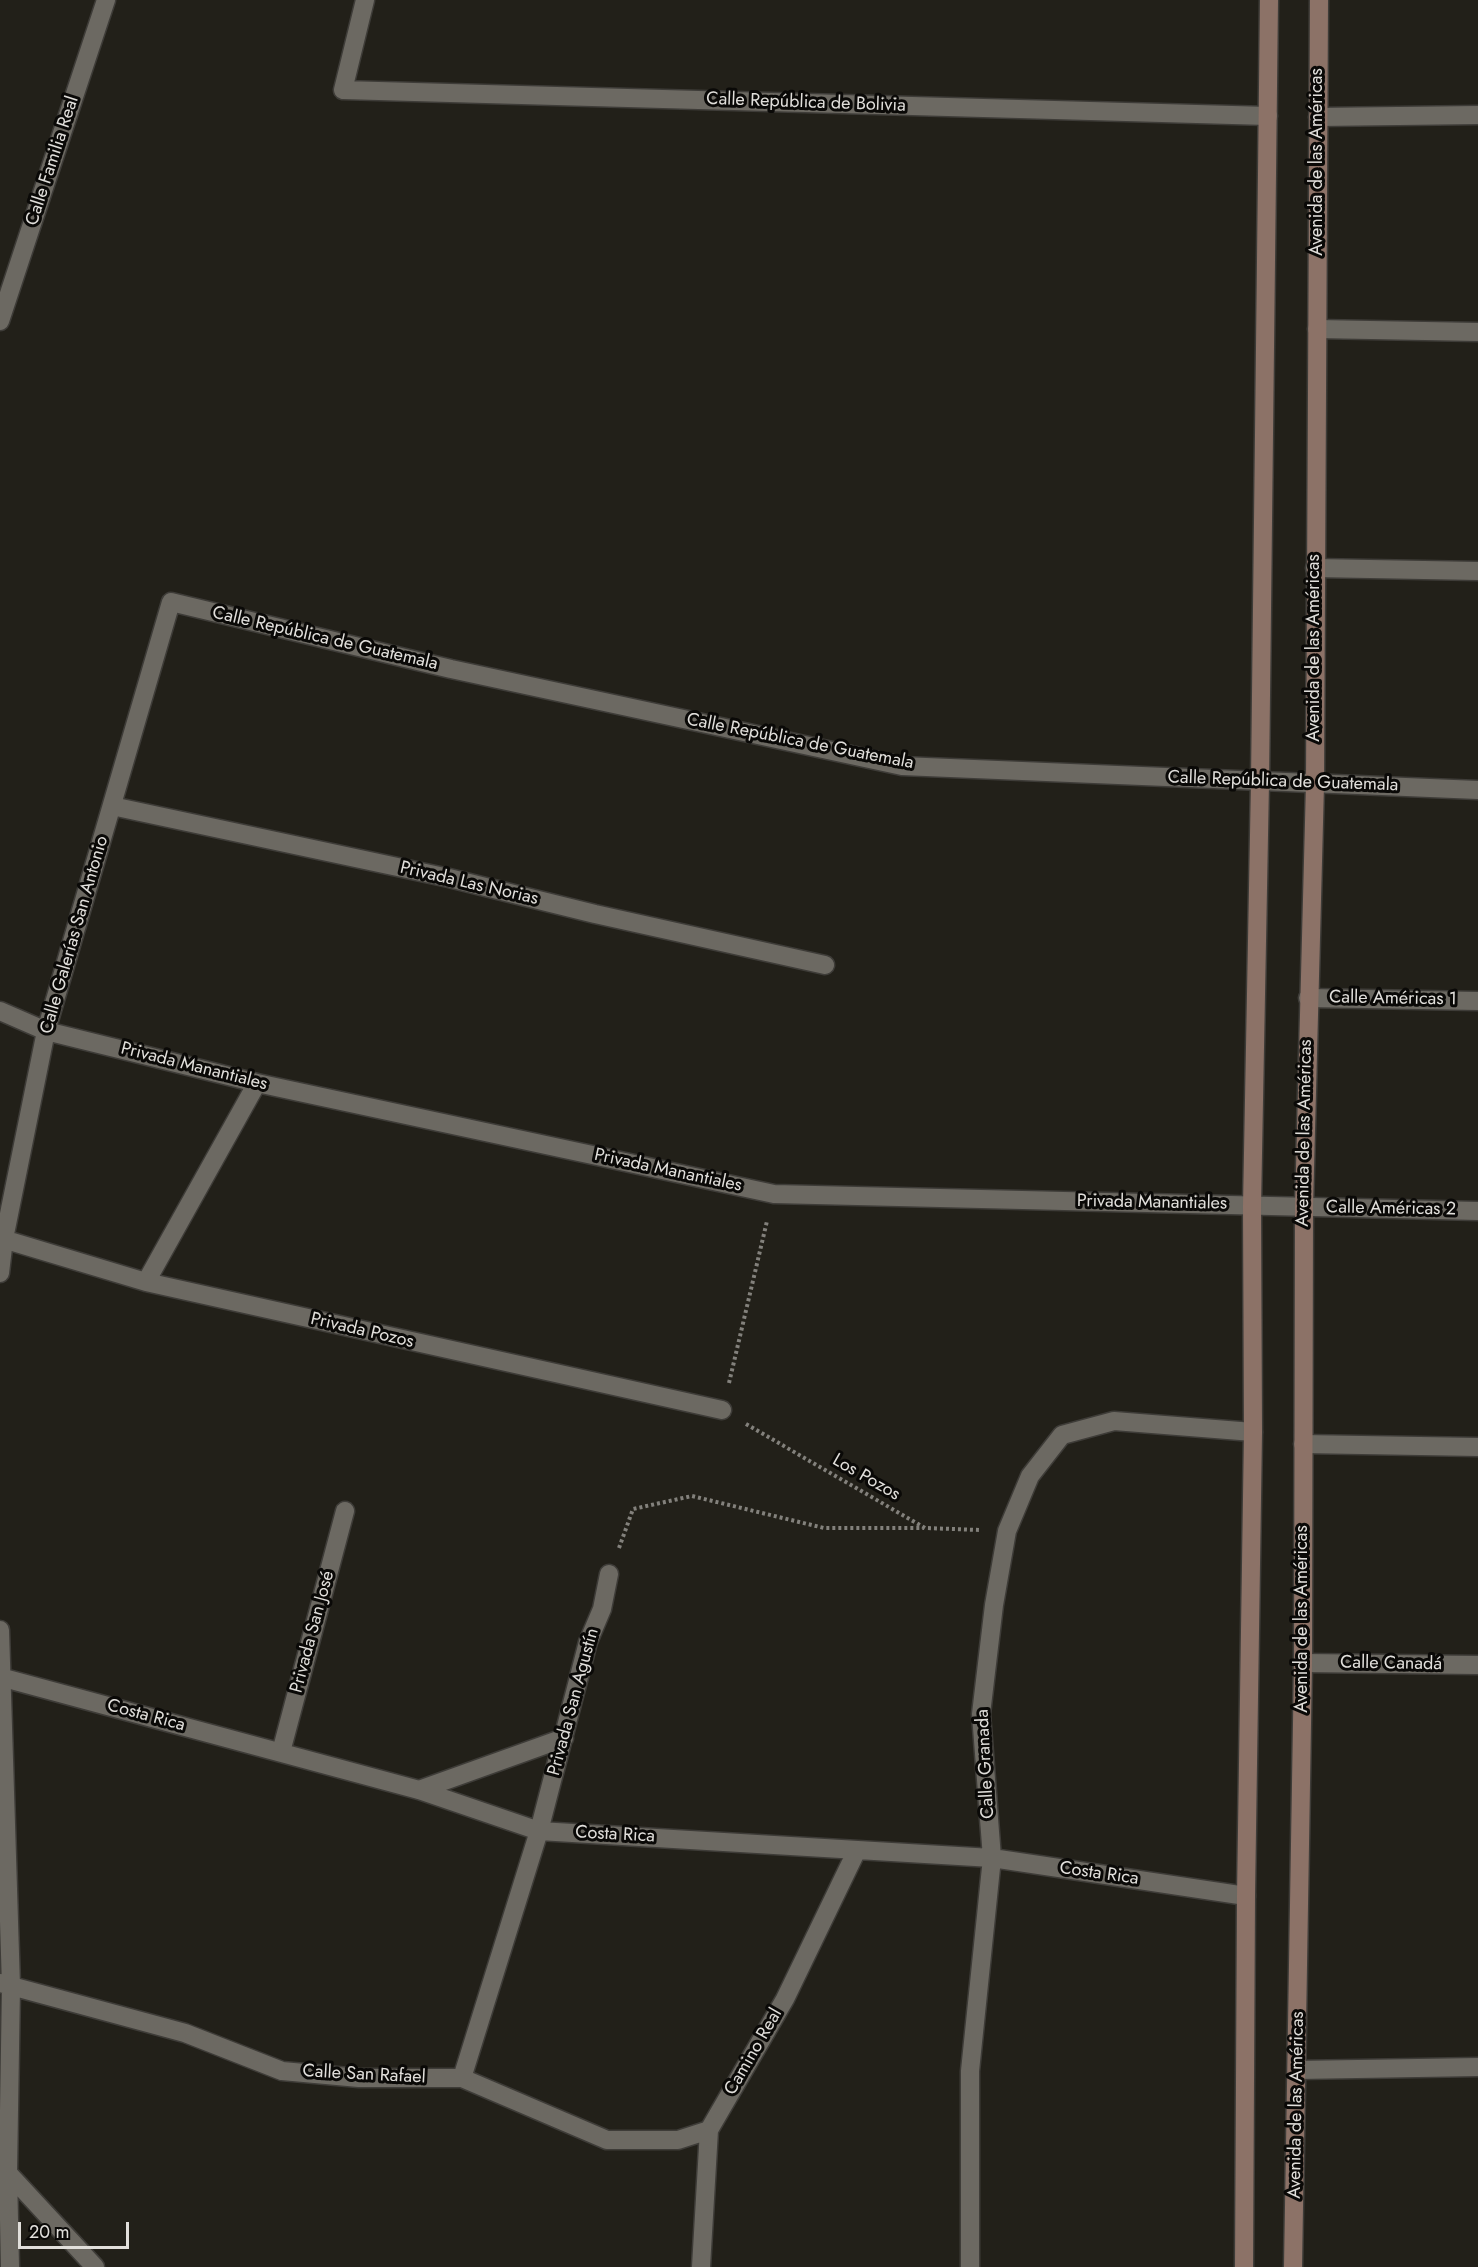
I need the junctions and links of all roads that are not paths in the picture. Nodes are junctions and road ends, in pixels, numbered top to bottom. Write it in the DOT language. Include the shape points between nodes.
graph roads {
  1 [pos="106,0"];
  2 [pos="365,0"];
  3 [pos="1269,0"];
  4 [pos="1319,0"];
  5 [pos="1268,116"];
  6 [pos="1478,116"];
  7 [pos="1318,117"];
  8 [pos="5,286"];
  9 [pos="0,321"];
  10 [pos="1317,329"];
  11 [pos="1478,332"];
  12 [pos="1315,568"];
  13 [pos="1478,571"];
  14 [pos="171,602"];
  15 [pos="1260,782"];
  16 [pos="1315,784"];
  17 [pos="1478,790"];
  18 [pos="112,806"];
  19 [pos="825,965"];
  20 [pos="1308,998"];
  21 [pos="1478,1001"];
  22 [pos="0,1011"];
  23 [pos="46,1031"];
  24 [pos="257,1083"];
  25 [pos="1252,1206"];
  26 [pos="1304,1207"];
  27 [pos="1478,1211"];
  28 [pos="2,1239"];
  29 [pos="0,1273"];
  30 [pos="146,1281"];
  31 [pos="722,1410"];
  32 [pos="1253,1432"];
  33 [pos="1302,1444"];
  34 [pos="1478,1447"];
  35 [pos="345,1511"];
  36 [pos="609,1574"];
  37 [pos="0,1629"];
  38 [pos="1304,1663"];
  39 [pos="1478,1665"];
  40 [pos="1,1677"];
  41 [pos="564,1738"];
  42 [pos="281,1752"];
  43 [pos="419,1790"];
  44 [pos="539,1831"];
  45 [pos="857,1850"];
  46 [pos="992,1858"];
  47 [pos="1246,1896"];
  48 [pos="10,1986"];
  49 [pos="1478,2067"];
  50 [pos="1298,2070"];
  51 [pos="462,2078"];
  52 [pos="709,2130"];
  53 [pos="8,2173"];
  54 [pos="7,2256"];
  55 [pos="95,2267"];
  56 [pos="701,2267"];
  57 [pos="970,2267"];
  58 [pos="1244,2267"];
  59 [pos="1293,2267"];
  1 -- 8 [label="street, Calle Familia Real"];
  2 -- 5 [label="street, Calle República de Bolivia" via="343,90"];
  3 -- 5 [label="street"];
  4 -- 7 [label="street, Avenida de las Américas"];
  5 -- 15 [label="street"];
  6 -- 7 [label="street"];
  7 -- 10 [label="street, Avenida de las Américas"];
  8 -- 9 [label="street, Calle Familia Real"];
  10 -- 11 [label="street"];
  10 -- 12 [label="street, Avenida de las Américas"];
  12 -- 13 [label="street"];
  12 -- 16 [label="street, Avenida de las Américas"];
  14 -- 15 [label="street, Calle República de Guatemala" via="451,669 903,766"];
  14 -- 18 [label="street, Calle Galerías San Antonio"];
  15 -- 16 [label="street, Calle República de Guatemala"];
  15 -- 25 [label="street"];
  16 -- 17 [label="street, Calle República de Guatemala"];
  16 -- 20 [label="street, Avenida de las Américas"];
  18 -- 19 [label="street, Privada Las Norias" via="449,878"];
  18 -- 23 [label="street, Calle Galerías San Antonio"];
  20 -- 21 [label="street, Calle Américas 1"];
  20 -- 26 [label="street, Avenida de las Américas"];
  22 -- 23 [label="street, Privada Manantiales"];
  23 -- 24 [label="street, Privada Manantiales"];
  23 -- 28 [label="street, Calle Galerías San Antonio"];
  24 -- 25 [label="street, Privada Manantiales" via="774,1194"];
  24 -- 30 [label="street"];
  25 -- 26 [label="street, Privada Manantiales"];
  25 -- 32 [label="street"];
  26 -- 27 [label="street, Calle Américas 2"];
  26 -- 33 [label="street, Avenida de las Américas"];
  28 -- 29 [label="street, Calle Galerías San Antonio"];
  28 -- 30 [label="street, Privada Pozos"];
  30 -- 31 [label="street, Privada Pozos"];
  32 -- 46 [label="street, Calle Granada" via="1114,1421 1062,1435 1030,1476 1007,1531 981,1714"];
  32 -- 47 [label="street"];
  33 -- 34 [label="street"];
  33 -- 38 [label="street, Avenida de las Américas"];
  35 -- 42 [label="street, Privada San José"];
  36 -- 41 [label="street, Privada San Agustín"];
  37 -- 40 [label="street"];
  38 -- 39 [label="street, Calle Canadá"];
  38 -- 50 [label="street, Avenida de las Américas"];
  40 -- 42 [label="street, Costa Rica"];
  40 -- 48 [label="street"];
  41 -- 43 [label="street"];
  41 -- 44 [label="street, Privada San Agustín"];
  42 -- 43 [label="street, Costa Rica"];
  43 -- 44 [label="street, Costa Rica"];
  44 -- 45 [label="street, Costa Rica"];
  44 -- 51 [label="street, Privada San Agustín"];
  45 -- 46 [label="street, Costa Rica"];
  45 -- 52 [label="street, Camino Real" via="785,1999"];
  46 -- 47 [label="street, Costa Rica"];
  46 -- 57 [label="street, Calle Granada" via="970,2071"];
  47 -- 58 [label="street"];
  48 -- 51 [label="street, Calle San Rafael" via="185,2033 282,2071 359,2078"];
  48 -- 53 [label="street"];
  49 -- 50 [label="street"];
  50 -- 59 [label="street, Avenida de las Américas"];
  51 -- 52 [label="street, Calle San Rafael" via="607,2140 678,2140"];
  52 -- 56 [label="street, Camino Real"];
  53 -- 54 [label="street"];
  53 -- 55 [label="street"];
}
